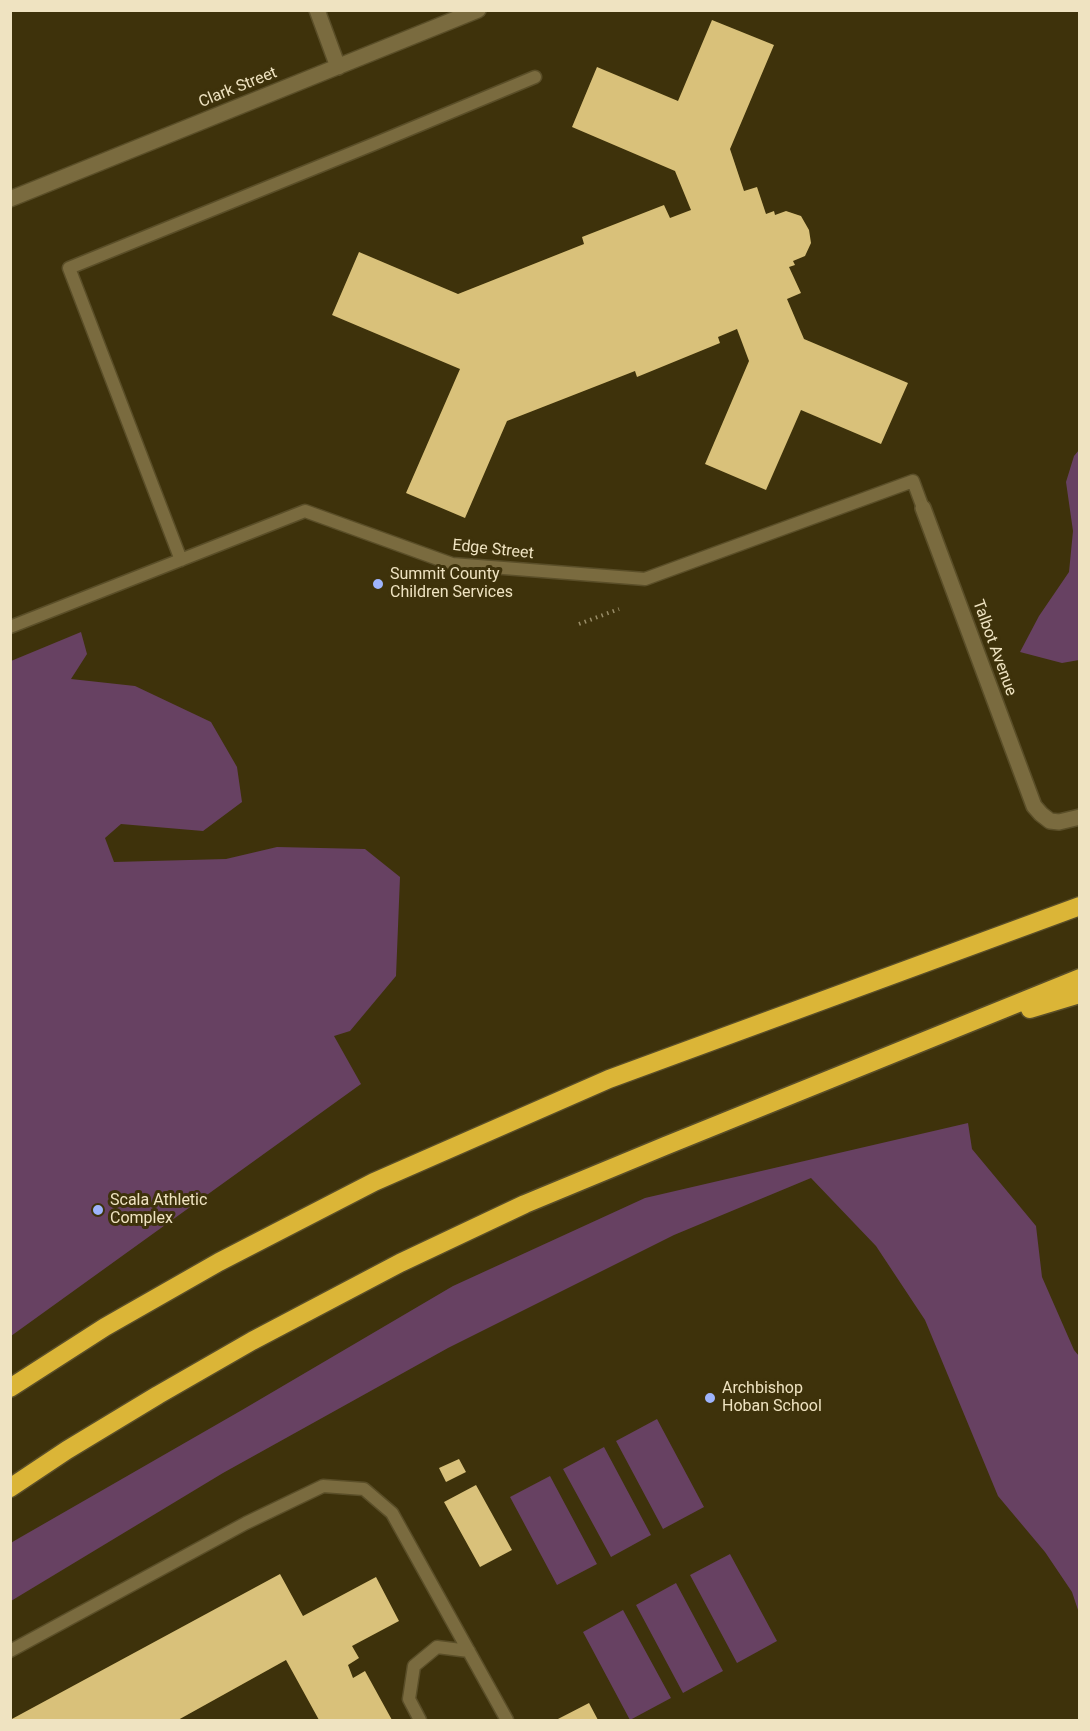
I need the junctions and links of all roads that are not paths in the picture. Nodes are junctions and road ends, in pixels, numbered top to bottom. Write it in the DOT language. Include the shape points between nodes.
graph roads {
  1 [pos="317,10"];
  2 [pos="478,10"];
  3 [pos="338,67"];
  4 [pos="535,77"];
  5 [pos="10,199"];
  6 [pos="913,481"];
  7 [pos="923,508"];
  8 [pos="181,560"];
  9 [pos="10,627"];
  10 [pos="1080,817"];
  11 [pos="1075,908"];
  12 [pos="1080,978"];
  13 [pos="1080,994"];
  14 [pos="928,1040"];
  15 [pos="10,1388"];
  16 [pos="10,1488"];
  17 [pos="10,1651"];
  18 [pos="469,1651"];
  19 [pos="420,1720"];
  20 [pos="506,1720"];
  1 -- 3 [label="street"];
  2 -- 3 [label="street, Clark Street"];
  3 -- 5 [label="street, Clark Street"];
  4 -- 8 [label="lane" via="69,268"];
  6 -- 7 [label="lane, Talbot Avenue"];
  6 -- 8 [label="lane, Edge Street" via="645,579 452,564 305,511"];
  7 -- 10 [label="street, Talbot Avenue" via="1034,806 1050,821"];
  8 -- 9 [label="lane, Edge Street"];
  11 -- 15 [label="highway" via="609,1079 374,1182 219,1262"];
  12 -- 14 [label="highway"];
  13 -- 14 [label="highway"];
  14 -- 16 [label="highway" via="547,1195 400,1263 158,1395"];
  17 -- 18 [label="lane" via="246,1523 323,1486 364,1489 392,1513"];
  18 -- 19 [label="lane" via="436,1647 414,1666 408,1700"];
  18 -- 20 [label="lane"];
}
